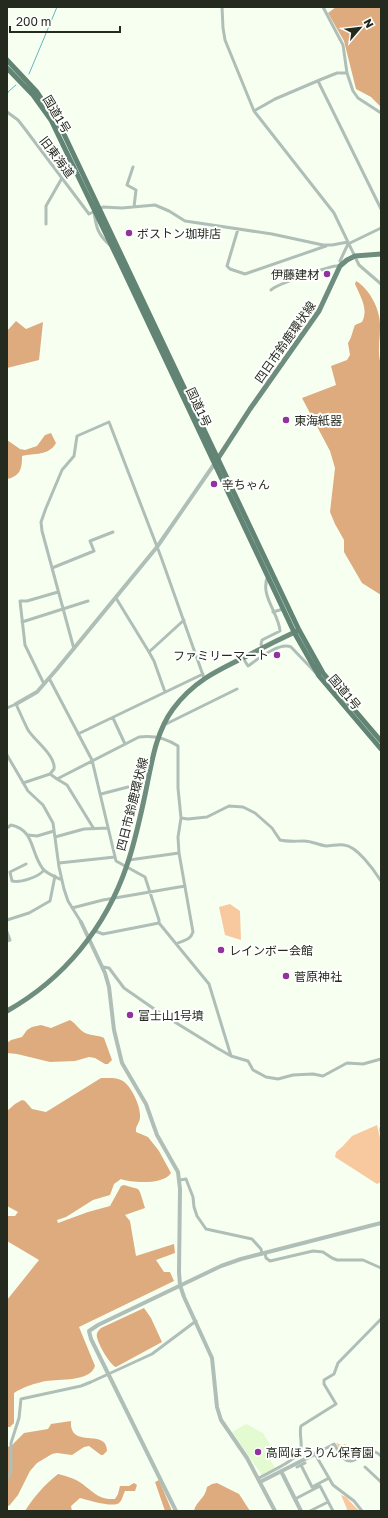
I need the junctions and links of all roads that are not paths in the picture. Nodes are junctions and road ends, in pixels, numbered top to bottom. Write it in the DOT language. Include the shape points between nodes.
graph roads {
  1 [pos="222,7"];
  2 [pos="323,7"];
  3 [pos="7,60"];
  4 [pos="7,68"];
  5 [pos="347,73"];
  6 [pos="318,81"];
  7 [pos="254,111"];
  8 [pos="7,112"];
  9 [pos="381,113"];
  10 [pos="53,119"];
  11 [pos="133,167"];
  12 [pos="62,178"];
  13 [pos="134,207"];
  14 [pos="381,209"];
  15 [pos="94,212"];
  16 [pos="46,224"];
  17 [pos="381,228"];
  18 [pos="238,229"];
  19 [pos="348,243"];
  20 [pos="328,245"];
  21 [pos="112,246"];
  22 [pos="381,254"];
  23 [pos="355,256"];
  24 [pos="341,265"];
  25 [pos="381,284"];
  26 [pos="271,290"];
  27 [pos="150,321"];
  28 [pos="188,401"];
  29 [pos="218,458"];
  30 [pos="215,463"];
  31 [pos="113,532"];
  32 [pos="157,547"];
  33 [pos="52,568"];
  34 [pos="268,576"];
  35 [pos="58,592"];
  36 [pos="116,598"];
  37 [pos="88,602"];
  38 [pos="283,609"];
  39 [pos="63,610"];
  40 [pos="273,612"];
  41 [pos="184,620"];
  42 [pos="22,622"];
  43 [pos="297,631"];
  44 [pos="263,648"];
  45 [pos="74,649"];
  46 [pos="149,652"];
  47 [pos="243,658"];
  48 [pos="203,676"];
  49 [pos="319,676"];
  50 [pos="49,678"];
  51 [pos="328,683"];
  52 [pos="44,684"];
  53 [pos="237,689"];
  54 [pos="165,692"];
  55 [pos="344,702"];
  56 [pos="16,704"];
  57 [pos="7,708"];
  58 [pos="113,718"];
  59 [pos="164,725"];
  60 [pos="78,734"];
  61 [pos="159,738"];
  62 [pos="381,741"];
  63 [pos="125,744"];
  64 [pos="381,749"];
  65 [pos="7,755"];
  66 [pos="92,760"];
  67 [pos="50,774"];
  68 [pos="57,779"];
  69 [pos="23,784"];
  70 [pos="128,787"];
  71 [pos="101,794"];
  72 [pos="181,818"];
  73 [pos="89,822"];
  74 [pos="7,828"];
  75 [pos="108,828"];
  76 [pos="94,829"];
  77 [pos="84,830"];
  78 [pos="54,831"];
  79 [pos="28,835"];
  80 [pos="54,837"];
  81 [pos="179,853"];
  82 [pos="115,857"];
  83 [pos="129,860"];
  84 [pos="59,863"];
  85 [pos="26,864"];
  86 [pos="127,867"];
  87 [pos="44,870"];
  88 [pos="55,876"];
  89 [pos="62,880"];
  90 [pos="381,881"];
  91 [pos="185,886"];
  92 [pos="150,892"];
  93 [pos="114,898"];
  94 [pos="72,908"];
  95 [pos="7,920"];
  96 [pos="81,922"];
  97 [pos="159,923"];
  98 [pos="95,930"];
  99 [pos="7,932"];
  100 [pos="90,938"];
  101 [pos="7,941"];
  102 [pos="176,944"];
  103 [pos="103,967"];
  104 [pos="7,1011"];
  105 [pos="231,1056"];
  106 [pos="381,1059"];
  107 [pos="381,1128"];
  108 [pos="381,1131"];
  109 [pos="180,1180"];
  110 [pos="381,1223"];
  111 [pos="264,1253"];
  112 [pos="381,1268"];
  113 [pos="180,1285"];
  114 [pos="381,1319"];
  115 [pos="196,1321"];
  116 [pos="108,1374"];
  117 [pos="315,1454"];
  118 [pos="381,1456"];
  119 [pos="305,1463"];
  120 [pos="301,1465"];
  121 [pos="297,1467"];
  122 [pos="365,1467"];
  123 [pos="281,1471"];
  124 [pos="7,1478"];
  125 [pos="329,1478"];
  126 [pos="259,1480"];
  127 [pos="381,1482"];
  128 [pos="295,1499"];
  129 [pos="328,1502"];
  130 [pos="176,1511"];
  131 [pos="275,1511"];
  132 [pos="301,1511"];
  133 [pos="310,1511"];
  134 [pos="333,1511"];
  135 [pos="362,1511"];
  1 -- 7 [label="street" via="226,40"];
  2 -- 5 [label="street" via="343,45"];
  3 -- 10 [label="highway, 国道1号" via="37,92"];
  4 -- 10 [label="highway, 国道1号"];
  5 -- 6 [label="street" via="337,73"];
  5 -- 9 [label="street" via="355,94"];
  6 -- 7 [label="street"];
  6 -- 14 [label="street"];
  7 -- 19 [label="street" via="334,213"];
  8 -- 12 [label="street, 旧東海道" via="18,120"];
  10 -- 15 [label="highway, 国道1号"];
  11 -- 13 [label="street" via="127,185 136,190"];
  12 -- 15 [label="street, 旧東海道"];
  12 -- 16 [label="street" via="46,206"];
  13 -- 15 [label="street" via="104,207"];
  13 -- 18 [label="street" via="155,205 185,221"];
  15 -- 21 [label="highway, 国道1号"];
  15 -- 21 [label="street" via="95,224 103,239"];
  15 -- 27 [label="highway, 国道1号"];
  17 -- 19 [label="street"];
  18 -- 20 [label="street"];
  18 -- 20 [label="street" via="227,266 245,274"];
  19 -- 20 [label="street"];
  19 -- 23 [label="street"];
  19 -- 24 [label="street" via="340,260"];
  21 -- 27 [label="highway, 国道1号"];
  22 -- 23 [label="main road"];
  23 -- 24 [label="main road"];
  23 -- 25 [label="street" via="359,264"];
  24 -- 26 [label="street" via="286,282"];
  24 -- 29 [label="main road, 四日市鈴鹿環状線" via="319,311"];
  27 -- 28 [label="highway, 国道1号"];
  28 -- 29 [label="highway, 国道1号"];
  28 -- 30 [label="highway, 国道1号"];
  29 -- 30 [label="main road, 四日市鈴鹿環状線"];
  29 -- 43 [label="highway, 国道1号"];
  30 -- 32 [label="street"];
  30 -- 34 [label="highway, 国道1号"];
  31 -- 33 [label="street" via="90,541 94,551"];
  32 -- 33 [label="street" via="110,422 77,436 74,456 62,470 46,508 41,522"];
  32 -- 36 [label="street"];
  32 -- 41 [label="street"];
  33 -- 35 [label="street"];
  34 -- 38 [label="highway, 国道1号"];
  34 -- 40 [label="street" via="265,585"];
  35 -- 39 [label="street"];
  35 -- 42 [label="street" via="20,601"];
  36 -- 45 [label="street"];
  36 -- 46 [label="street"];
  37 -- 39 [label="street"];
  38 -- 40 [label="street"];
  38 -- 43 [label="highway, 国道1号"];
  39 -- 42 [label="street"];
  39 -- 45 [label="street"];
  40 -- 44 [label="street" via="280,631 262,640"];
  41 -- 46 [label="street"];
  41 -- 48 [label="street"];
  42 -- 52 [label="street" via="25,645"];
  43 -- 44 [label="main road, 四日市鈴鹿環状線"];
  43 -- 49 [label="highway, 国道1号"];
  43 -- 51 [label="highway, 国道1号"];
  44 -- 47 [label="main road, 四日市鈴鹿環状線"];
  45 -- 50 [label="street"];
  46 -- 54 [label="street"];
  47 -- 48 [label="main road, 四日市鈴鹿環状線"];
  47 -- 49 [label="street" via="248,666 271,651 287,645"];
  48 -- 54 [label="street"];
  48 -- 59 [label="main road, 四日市鈴鹿環状線" via="172,710"];
  49 -- 51 [label="highway, 国道1号"];
  50 -- 52 [label="street"];
  50 -- 60 [label="street"];
  51 -- 55 [label="highway, 国道1号"];
  52 -- 56 [label="street"];
  53 -- 59 [label="street"];
  54 -- 58 [label="street"];
  55 -- 62 [label="highway, 国道1号"];
  55 -- 64 [label="highway, 国道1号"];
  56 -- 57 [label="street"];
  56 -- 67 [label="street" via="29,731 54,761 54,769"];
  58 -- 60 [label="street"];
  58 -- 63 [label="street"];
  59 -- 61 [label="main road, 四日市鈴鹿環状線"];
  60 -- 66 [label="street"];
  61 -- 63 [label="street" via="139,737"];
  61 -- 72 [label="street" via="178,746"];
  61 -- 83 [label="main road, 四日市鈴鹿環状線"];
  63 -- 66 [label="street"];
  65 -- 69 [label="street"];
  66 -- 68 [label="street"];
  66 -- 71 [label="street"];
  67 -- 68 [label="street"];
  67 -- 69 [label="street"];
  68 -- 73 [label="street" via="67,785"];
  69 -- 78 [label="street" via="47,811"];
  70 -- 71 [label="street"];
  71 -- 75 [label="street"];
  72 -- 81 [label="street"];
  72 -- 90 [label="street" via="207,817 229,806 243,807 255,813 272,828 280,840 352,847"];
  73 -- 76 [label="street"];
  73 -- 77 [label="street"];
  74 -- 79 [label="street" via="11,825 19,827"];
  75 -- 76 [label="street"];
  75 -- 82 [label="street"];
  76 -- 77 [label="street"];
  77 -- 80 [label="street"];
  78 -- 79 [label="street" via="37,836"];
  78 -- 80 [label="street"];
  79 -- 87 [label="street"];
  80 -- 84 [label="street"];
  81 -- 83 [label="street"];
  81 -- 91 [label="street"];
  82 -- 84 [label="street"];
  82 -- 86 [label="street" via="118,863"];
  83 -- 86 [label="main road, 四日市鈴鹿環状線"];
  84 -- 89 [label="street"];
  85 -- 87 [label="street" via="10,872 12,881 17,882 39,875"];
  86 -- 92 [label="street" via="144,876"];
  86 -- 93 [label="main road, 四日市鈴鹿環状線"];
  87 -- 88 [label="street"];
  88 -- 89 [label="street"];
  88 -- 95 [label="street" via="50,901 29,913"];
  89 -- 94 [label="street"];
  91 -- 92 [label="street"];
  91 -- 102 [label="street" via="193,932 189,939"];
  92 -- 93 [label="street"];
  92 -- 97 [label="street"];
  93 -- 94 [label="street"];
  93 -- 98 [label="main road, 四日市鈴鹿環状線"];
  94 -- 96 [label="street"];
  96 -- 100 [label="street"];
  97 -- 98 [label="street" via="103,934"];
  97 -- 102 [label="street"];
  98 -- 100 [label="main road, 四日市鈴鹿環状線"];
  99 -- 101 [label="street" via="10,940"];
  100 -- 103 [label="street"];
  100 -- 104 [label="main road, 四日市鈴鹿環状線" via="52,979"];
  102 -- 105 [label="street" via="209,984"];
  103 -- 105 [label="street" via="109,968 124,988 140,1000"];
  103 -- 109 [label="street" via="120,1056 146,1104 157,1135"];
  105 -- 106 [label="street" via="248,1061 252,1070 259,1075 278,1079 301,1074 323,1076 347,1063 363,1064"];
  107 -- 108 [label="street"];
  109 -- 111 [label="street" via="186,1179 197,1216 206,1229 252,1239"];
  109 -- 113 [label="street"];
  110 -- 111 [label="street"];
  111 -- 112 [label="street" via="270,1262 320,1251 337,1260 363,1260"];
  111 -- 113 [label="street" via="227,1264"];
  113 -- 115 [label="street"];
  113 -- 116 [label="street" via="90,1331 91,1339"];
  114 -- 126 [label="street" via="338,1363 334,1374 324,1380 336,1404 302,1426 301,1448 298,1455"];
  115 -- 116 [label="street" via="152,1354"];
  115 -- 126 [label="street" via="212,1358 217,1407 221,1420 248,1458"];
  116 -- 124 [label="street" via="81,1386 20,1398 19,1418 11,1443 11,1470"];
  116 -- 130 [label="street"];
  117 -- 118 [label="street" via="334,1444 347,1460 354,1460 370,1451 375,1451"];
  117 -- 123 [label="street"];
  117 -- 125 [label="street"];
  119 -- 120 [label="street"];
  120 -- 121 [label="street"];
  120 -- 125 [label="street" via="312,1487"];
  122 -- 127 [label="street"];
  123 -- 126 [label="street"];
  123 -- 128 [label="street"];
  125 -- 135 [label="street" via="333,1485 354,1501"];
  126 -- 131 [label="street"];
  128 -- 129 [label="street" via="320,1486"];
  128 -- 132 [label="street"];
  129 -- 133 [label="street"];
  129 -- 134 [label="street"];
}
